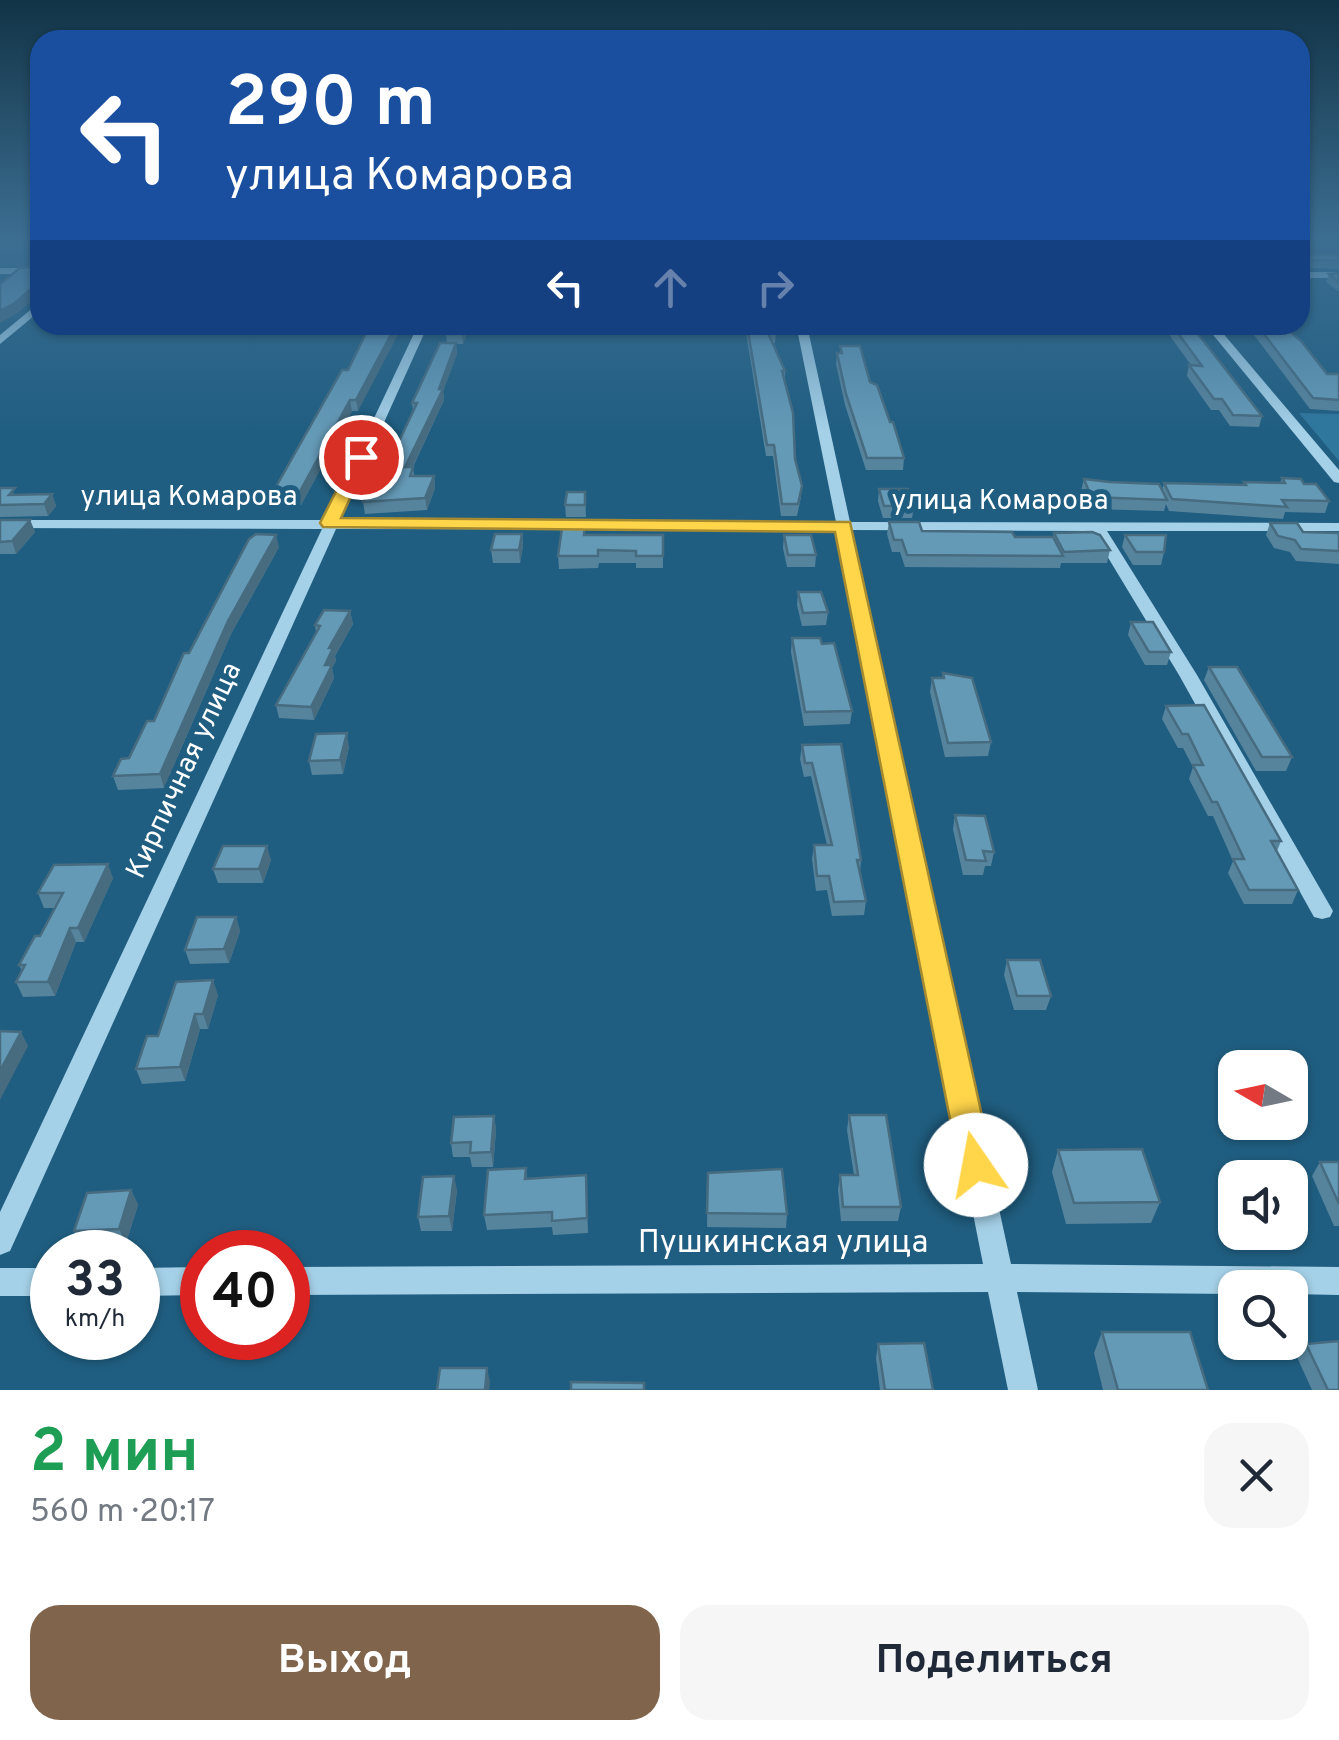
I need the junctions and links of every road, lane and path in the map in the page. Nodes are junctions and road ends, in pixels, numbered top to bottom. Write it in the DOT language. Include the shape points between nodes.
graph roads {
  1 [pos="30,315"];
  2 [pos="419,335"];
  3 [pos="804,335"];
  4 [pos="1218,335"];
  5 [pos="0,341"];
  6 [pos="1339,479"];
  7 [pos="329,523"];
  8 [pos="0,524"];
  9 [pos="843,526"];
  10 [pos="1097,527"];
  11 [pos="1339,527"];
  12 [pos="1322,911"];
  13 [pos="0,1242"];
  14 [pos="1000,1278"];
  15 [pos="310,1281"];
  16 [pos="1339,1281"];
  17 [pos="0,1282"];
  18 [pos="30,1282"];
  19 [pos="1023,1390"];
  1 -- 5 [label="street"];
  2 -- 7 [label="street, Кирпичная улица"];
  3 -- 9 [label="street"];
  4 -- 6 [label="street"];
  7 -- 8 [label="street, улица Комарова"];
  7 -- 9 [label="street, улица Комарова"];
  7 -- 13 [label="street, Кирпичная улица"];
  9 -- 10 [label="street, улица Комарова"];
  9 -- 14 [label="street"];
  10 -- 11 [label="street, улица Комарова"];
  10 -- 12 [label="street"];
  14 -- 15 [label="street, Пушкинская улица"];
  14 -- 16 [label="street, Пушкинская улица"];
  14 -- 19 [label="street"];
  17 -- 18 [label="street"];
}
